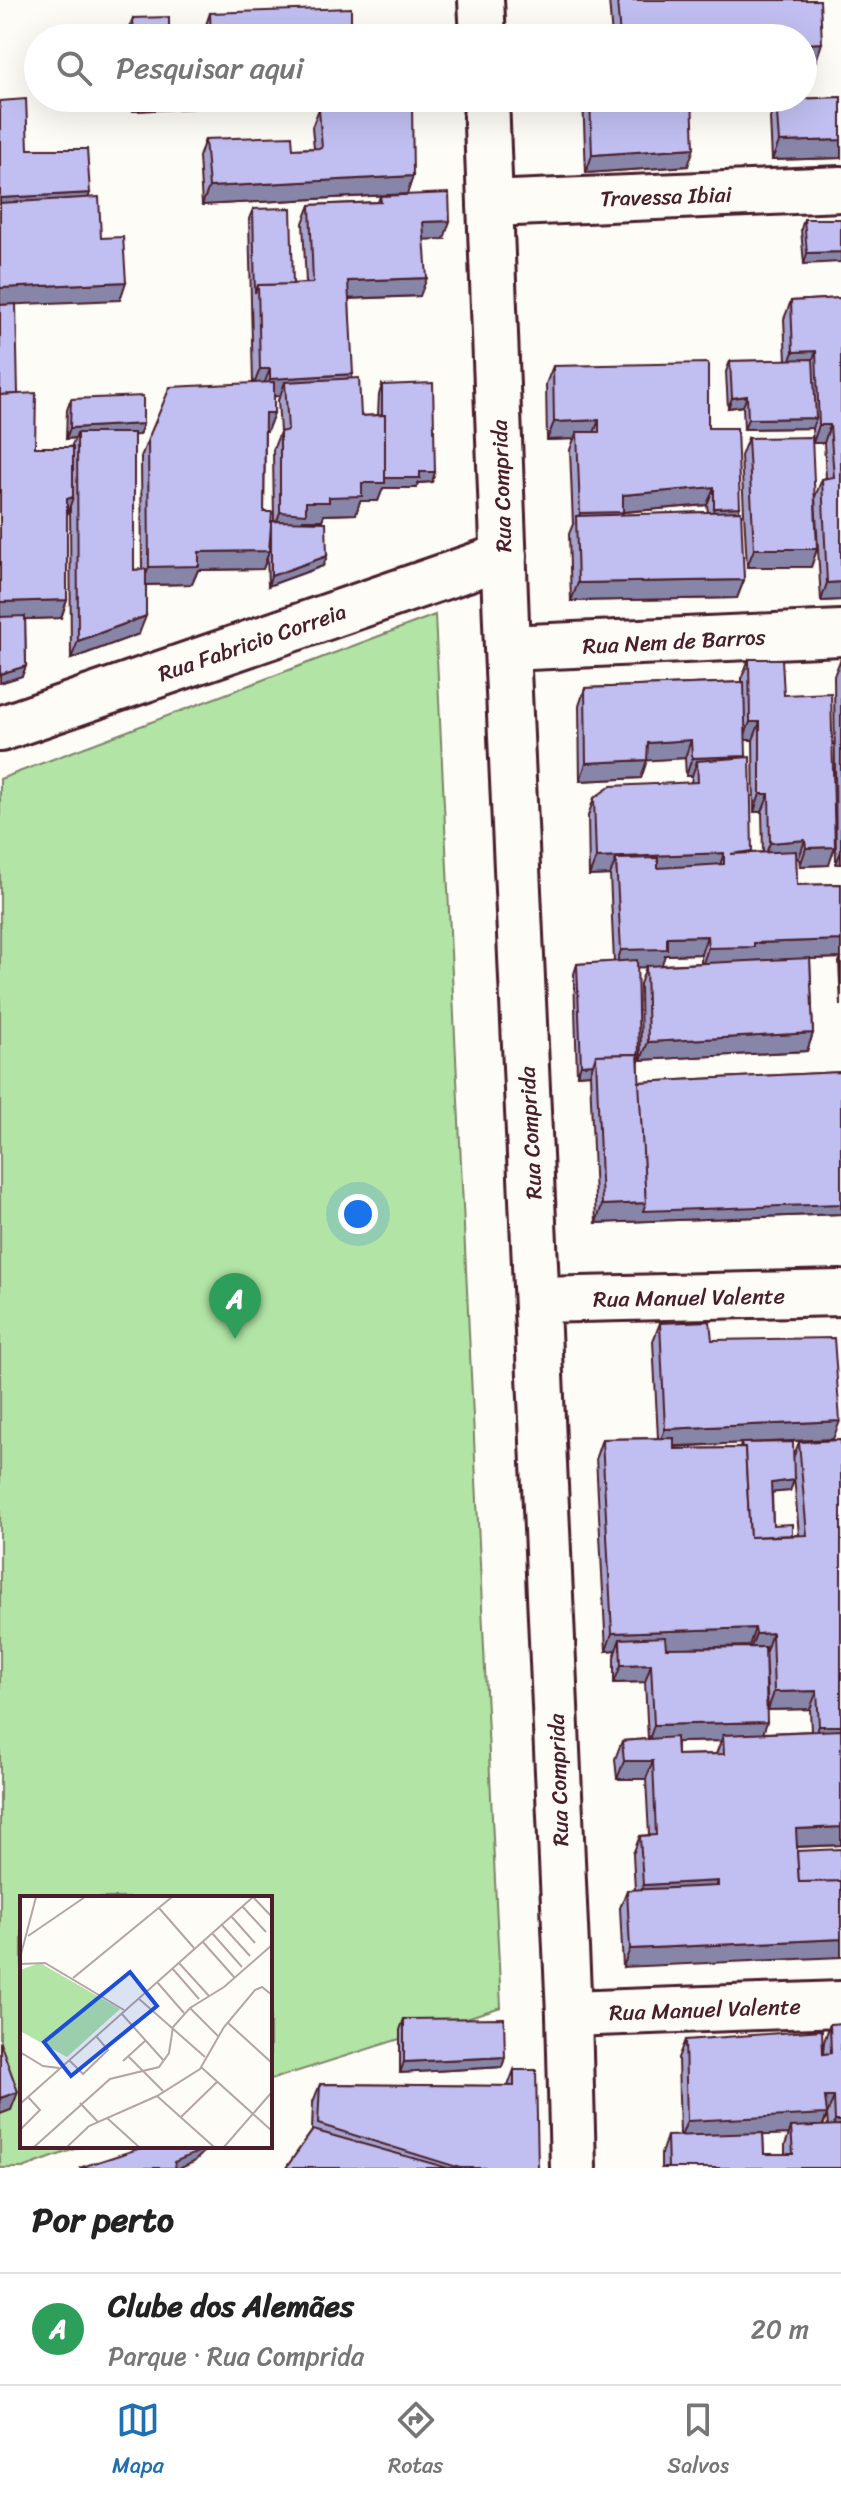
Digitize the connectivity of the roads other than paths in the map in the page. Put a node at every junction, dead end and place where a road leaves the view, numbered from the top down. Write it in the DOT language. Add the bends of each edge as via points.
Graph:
graph roads {
  1 [pos="481,0"];
  2 [pos="482,24"];
  3 [pos="487,112"];
  4 [pos="841,189"];
  5 [pos="490,204"];
  6 [pos="504,556"];
  7 [pos="841,633"];
  8 [pos="507,648"];
  9 [pos="0,729"];
  10 [pos="841,1293"];
  11 [pos="538,1300"];
  12 [pos="841,2004"];
  13 [pos="569,2014"];
  14 [pos="573,2168"];
  1 -- 2 [label="street"];
  3 -- 5 [label="street, Rua Comprida"];
  4 -- 5 [label="street, Travessa Ibiai"];
  5 -- 6 [label="street, Rua Comprida"];
  6 -- 8 [label="street, Rua Comprida"];
  6 -- 9 [label="street, Rua Fabricio Correia"];
  7 -- 8 [label="street, Rua Nem de Barros"];
  8 -- 11 [label="street, Rua Comprida"];
  10 -- 11 [label="street, Rua Manuel Valente"];
  11 -- 13 [label="street, Rua Comprida"];
  12 -- 13 [label="street, Rua Manuel Valente"];
  13 -- 14 [label="street, Rua Comprida"];
}
